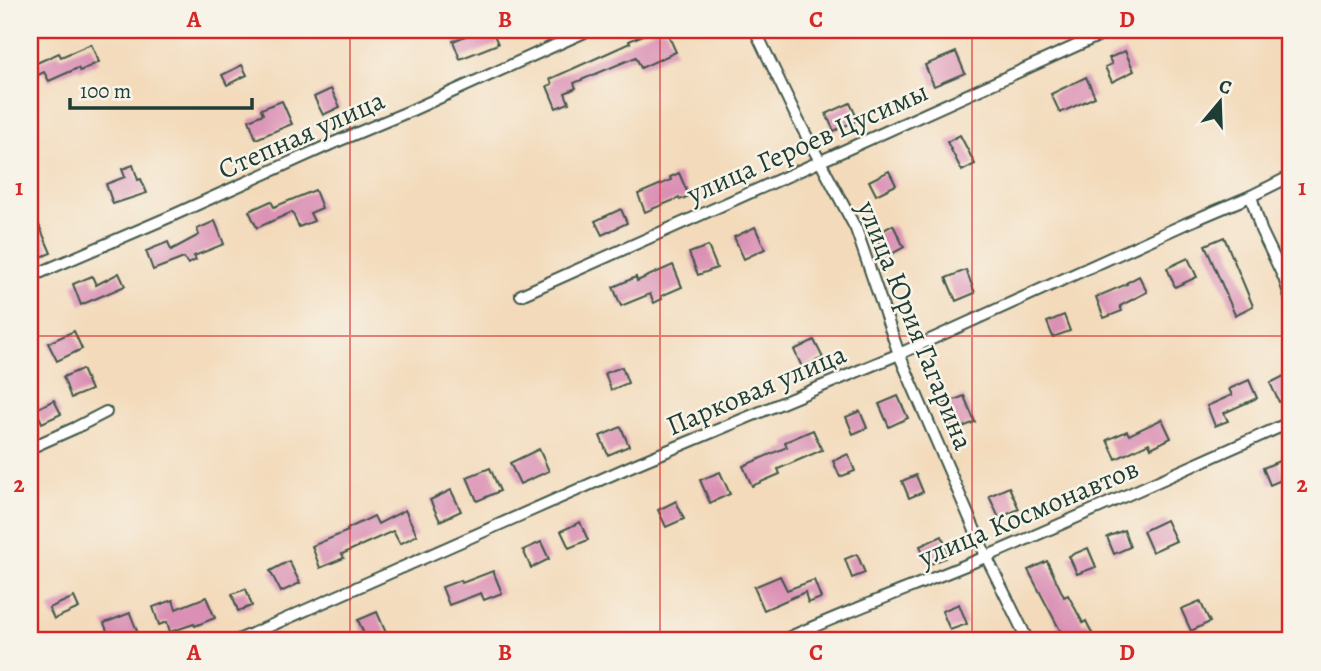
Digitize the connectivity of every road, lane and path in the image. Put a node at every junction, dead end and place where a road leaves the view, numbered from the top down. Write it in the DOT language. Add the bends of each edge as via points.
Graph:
graph roads {
  1 [pos="589,30"];
  2 [pos="755,30"];
  3 [pos="1111,30"];
  4 [pos="821,161"];
  5 [pos="1291,176"];
  6 [pos="1251,196"];
  7 [pos="30,277"];
  8 [pos="521,295"];
  9 [pos="1291,299"];
  10 [pos="899,354"];
  11 [pos="106,412"];
  12 [pos="1291,422"];
  13 [pos="30,448"];
  14 [pos="986,556"];
  15 [pos="236,641"];
  16 [pos="781,641"];
  17 [pos="1028,641"];
  1 -- 7 [label="street, Степная улица"];
  2 -- 4 [label="street, улица Юрия Гагарина"];
  3 -- 4 [label="street, улица Героев Цусимы"];
  4 -- 8 [label="street, улица Героев Цусимы"];
  4 -- 10 [label="street, улица Юрия Гагарина" via="856,229"];
  5 -- 6 [label="street, Парковая улица"];
  6 -- 9 [label="street"];
  6 -- 10 [label="street, Парковая улица"];
  10 -- 14 [label="street, улица Юрия Гагарина"];
  10 -- 15 [label="street, Парковая улица" via="636,464"];
  11 -- 13 [label="street"];
  12 -- 14 [label="street, улица Космонавтов"];
  14 -- 16 [label="street, улица Космонавтов"];
  14 -- 17 [label="street, улица Юрия Гагарина"];
}
